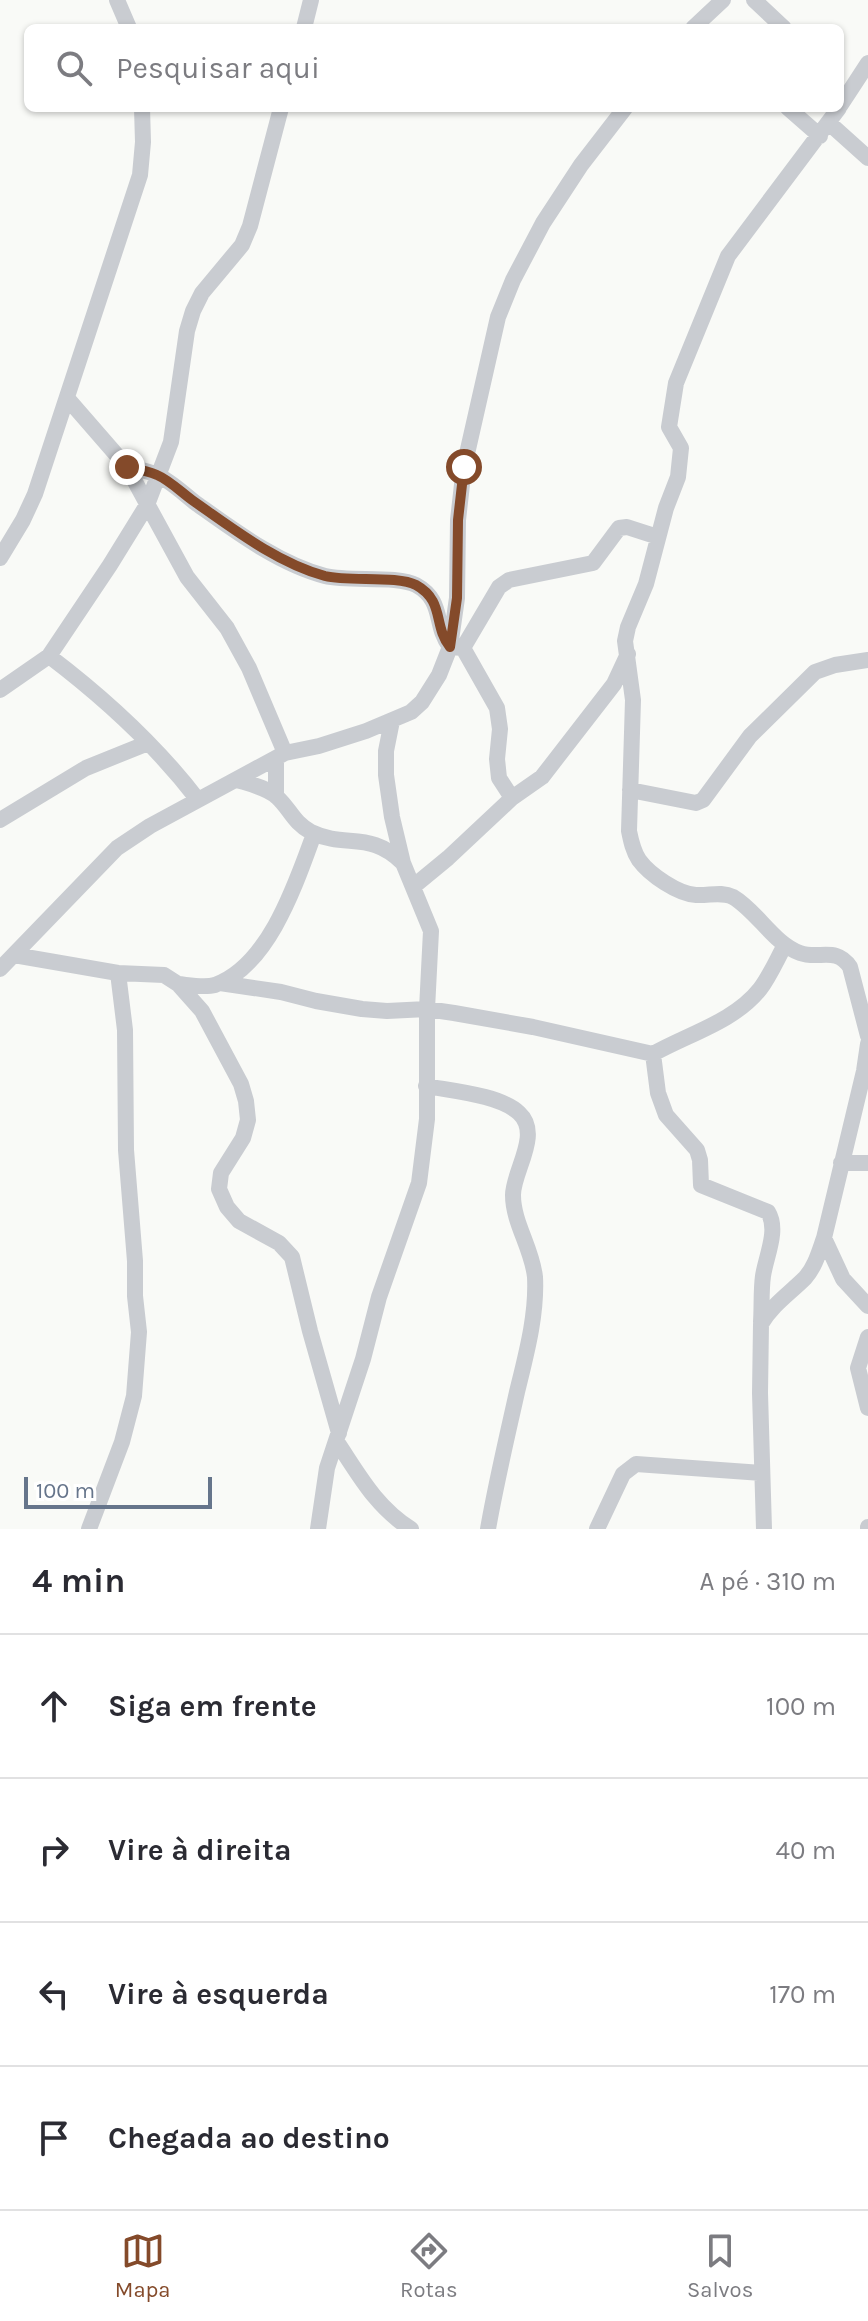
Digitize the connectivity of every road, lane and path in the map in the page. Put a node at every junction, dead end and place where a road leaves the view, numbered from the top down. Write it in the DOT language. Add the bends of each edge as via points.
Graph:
graph roads {
  1 [pos="117,0"];
  2 [pos="311,0"];
  3 [pos="723,0"];
  4 [pos="754,0"];
  5 [pos="127,24"];
  6 [pos="305,24"];
  7 [pos="698,24"];
  8 [pos="780,24"];
  9 [pos="868,63"];
  10 [pos="845,86"];
  11 [pos="142,112"];
  12 [pos="280,112"];
  13 [pos="622,112"];
  14 [pos="795,112"];
  15 [pos="836,112"];
  16 [pos="824,129"];
  17 [pos="868,158"];
  18 [pos="67,398"];
  19 [pos="127,467"];
  20 [pos="158,475"];
  21 [pos="147,505"];
  22 [pos="658,537"];
  23 [pos="0,558"];
  24 [pos="456,647"];
  25 [pos="628,654"];
  26 [pos="49,656"];
  27 [pos="868,660"];
  28 [pos="0,690"];
  29 [pos="392,721"];
  30 [pos="148,743"];
  31 [pos="280,756"];
  32 [pos="237,780"];
  33 [pos="630,790"];
  34 [pos="276,796"];
  35 [pos="512,798"];
  36 [pos="198,800"];
  37 [pos="0,820"];
  38 [pos="314,834"];
  39 [pos="403,863"];
  40 [pos="414,886"];
  41 [pos="785,945"];
  42 [pos="14,955"];
  43 [pos="0,969"];
  44 [pos="118,973"];
  45 [pos="178,984"];
  46 [pos="216,984"];
  47 [pos="427,1009"];
  48 [pos="202,1011"];
  49 [pos="868,1036"];
  50 [pos="868,1044"];
  51 [pos="653,1054"];
  52 [pos="426,1086"];
  53 [pos="841,1163"];
  54 [pos="868,1163"];
  55 [pos="824,1238"];
  56 [pos="868,1306"];
  57 [pos="761,1324"];
  58 [pos="868,1337"];
  59 [pos="868,1408"];
  60 [pos="338,1438"];
  61 [pos="762,1473"];
  62 [pos="94,1525"];
  63 [pos="318,1529"];
  64 [pos="411,1529"];
  65 [pos="488,1529"];
  66 [pos="597,1529"];
  67 [pos="764,1529"];
  1 -- 5 [label="street"];
  2 -- 6 [label="street"];
  3 -- 7 [label="street"];
  4 -- 8 [label="street"];
  9 -- 10 [label="street"];
  11 -- 18 [label="street" via="140,175"];
  12 -- 20 [label="street" via="242,245 193,311 171,442"];
  13 -- 24 [label="street" via="543,223 498,317 464,467 457,533"];
  14 -- 16 [label="street"];
  15 -- 16 [label="street"];
  16 -- 17 [label="street" via="853,142"];
  16 -- 22 [label="street" via="728,256 686,357 669,427 681,448 681,460"];
  18 -- 19 [label="street"];
  18 -- 23 [label="street" via="35,494"];
  19 -- 20 [label="street"];
  19 -- 21 [label="street"];
  20 -- 21 [label="street"];
  20 -- 24 [label="street" via="225,524 323,576 415,584 430,595 443,638"];
  21 -- 26 [label="street"];
  21 -- 31 [label="street" via="187,577 227,628 249,668"];
  22 -- 24 [label="street" via="619,528 593,563 509,580"];
  22 -- 25 [label="street" via="628,627"];
  24 -- 29 [label="street" via="422,702"];
  24 -- 35 [label="street" via="497,708 499,778"];
  25 -- 33 [label="street" via="633,700"];
  25 -- 35 [label="street" via="583,727 542,777"];
  26 -- 28 [label="street"];
  26 -- 30 [label="street"];
  27 -- 33 [label="street" via="815,672 750,736 703,800"];
  29 -- 31 [label="street"];
  29 -- 39 [label="street" via="386,775"];
  30 -- 36 [label="street"];
  30 -- 37 [label="street" via="86,768"];
  31 -- 32 [label="street"];
  31 -- 34 [label="street"];
  32 -- 34 [label="street"];
  32 -- 36 [label="street"];
  33 -- 41 [label="street" via="629,831 640,862 688,894 730,896"];
  34 -- 38 [label="street" via="296,823"];
  35 -- 40 [label="street"];
  36 -- 42 [label="street" via="117,848"];
  38 -- 39 [label="street" via="376,844"];
  38 -- 46 [label="street" via="298,879 261,949 242,969"];
  39 -- 40 [label="street"];
  40 -- 47 [label="street" via="431,931"];
  41 -- 49 [label="street" via="801,954 844,958"];
  41 -- 51 [label="street" via="761,988 748,1000 721,1020"];
  42 -- 43 [label="street"];
  42 -- 44 [label="street"];
  44 -- 45 [label="street" via="164,975"];
  44 -- 62 [label="street" via="139,1332 134,1396"];
  45 -- 46 [label="street"];
  45 -- 48 [label="street"];
  46 -- 47 [label="street" via="362,1009"];
  46 -- 48 [label="street"];
  47 -- 51 [label="street"];
  47 -- 52 [label="street"];
  48 -- 60 [label="street" via="241,1084 248,1120 221,1173 219,1189 239,1221 279,1243 292,1257"];
  50 -- 53 [label="street"];
  51 -- 57 [label="street" via="666,1115 697,1150 701,1185 772,1218"];
  52 -- 60 [label="street" via="419,1183"];
  52 -- 65 [label="street" via="494,1100 521,1114 528,1137 513,1192 535,1278 532,1323"];
  53 -- 54 [label="street"];
  53 -- 55 [label="street"];
  55 -- 56 [label="street" via="843,1279"];
  55 -- 57 [label="street" via="807,1276"];
  57 -- 61 [label="street"];
  58 -- 59 [label="street" via="858,1368"];
  60 -- 63 [label="street" via="322,1489"];
  60 -- 64 [label="street" via="366,1490"];
  61 -- 66 [label="street" via="636,1464 623,1474"];
  61 -- 67 [label="street"];
}
